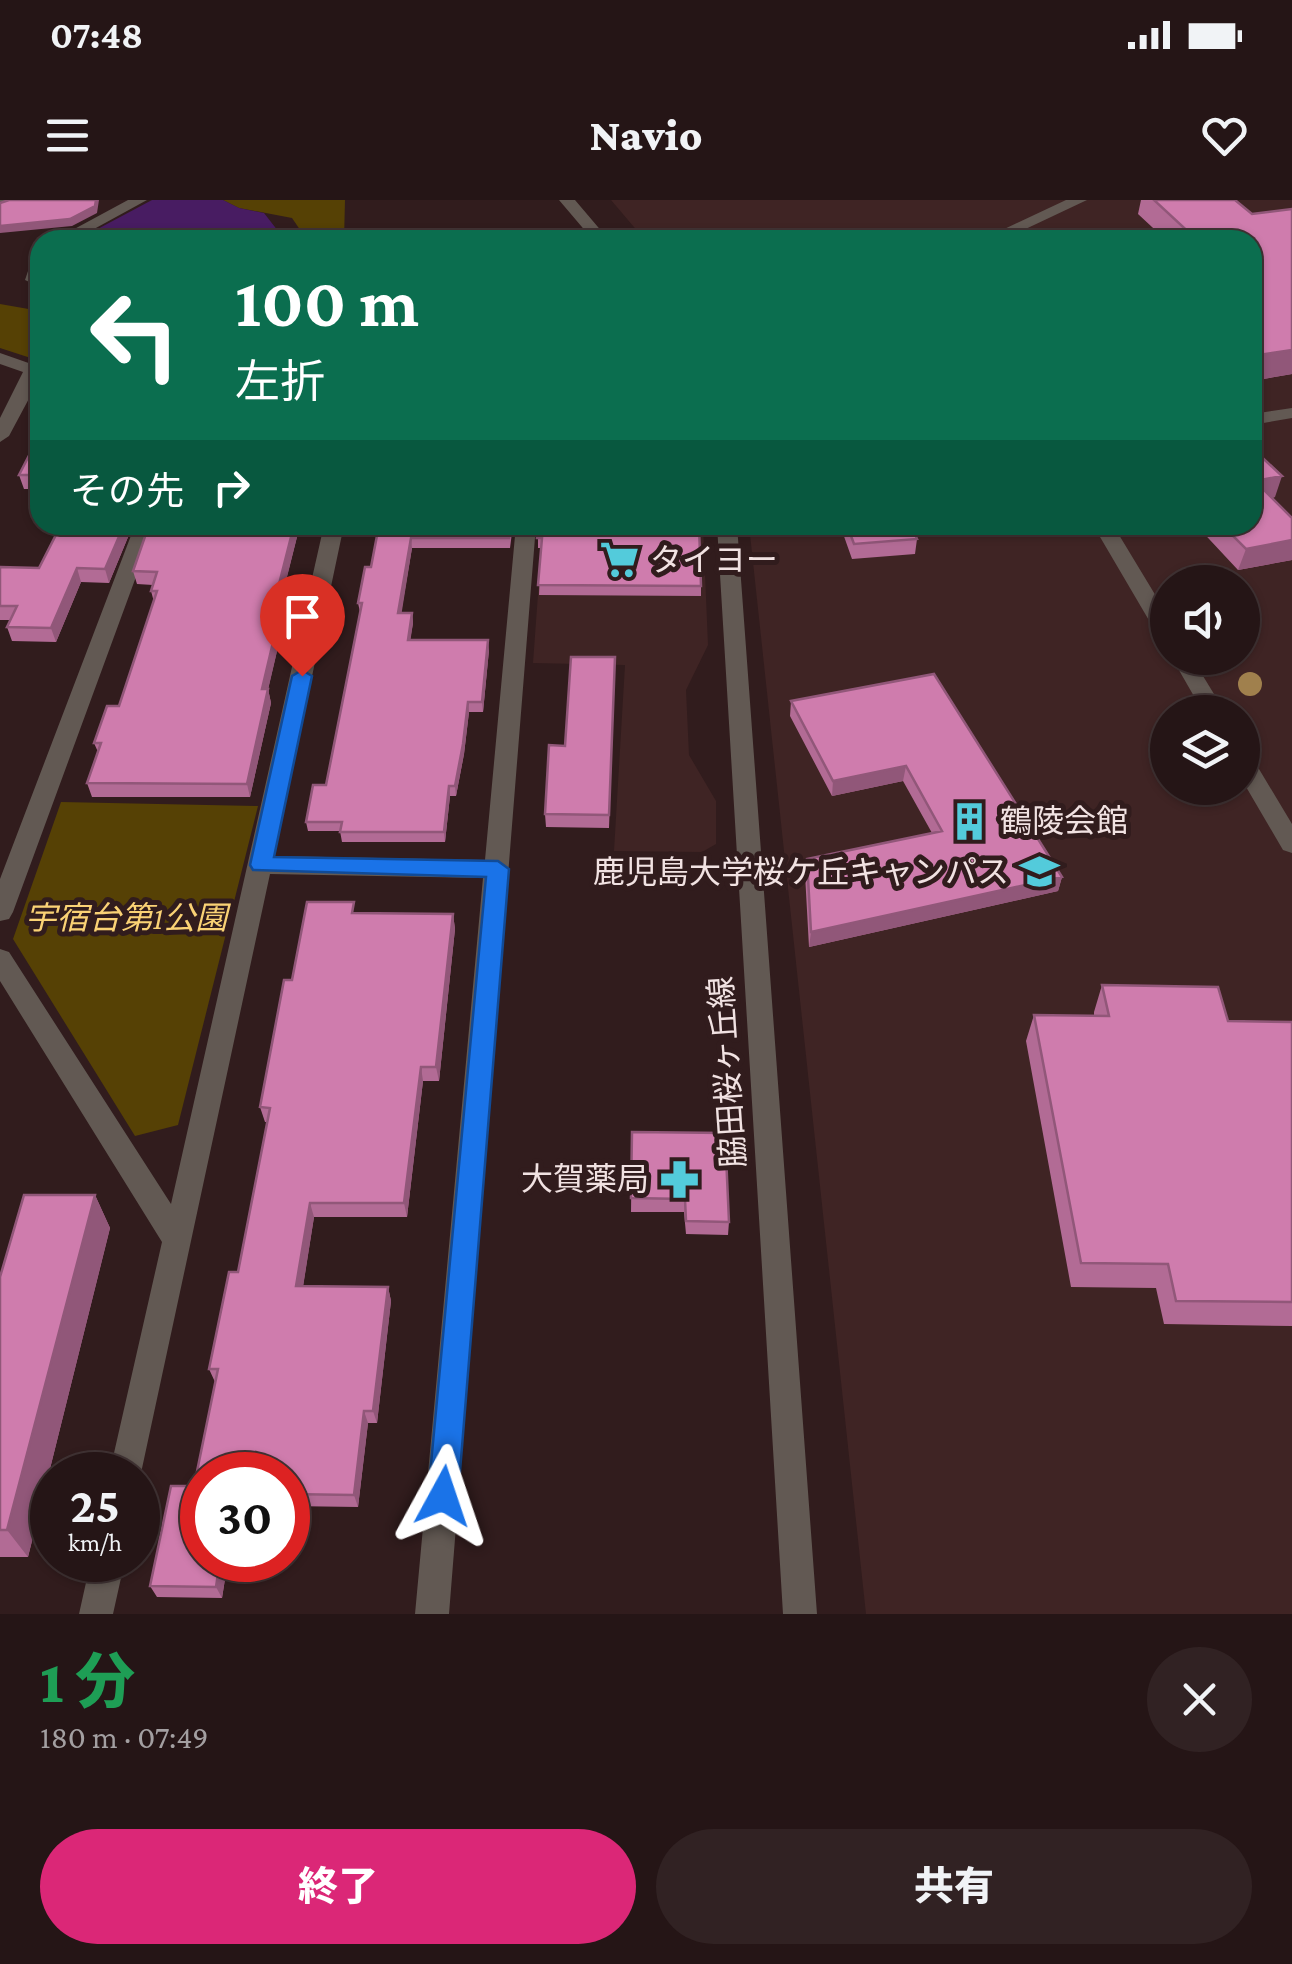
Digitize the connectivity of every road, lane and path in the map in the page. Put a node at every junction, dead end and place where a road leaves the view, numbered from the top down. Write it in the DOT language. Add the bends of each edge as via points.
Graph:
graph roads {
  1 [pos="14,200"];
  2 [pos="138,200"];
  3 [pos="567,200"];
  4 [pos="1079,200"];
  5 [pos="0,201"];
  6 [pos="81,230"];
  7 [pos="592,230"];
  8 [pos="1012,230"];
  9 [pos="0,358"];
  10 [pos="30,369"];
  11 [pos="30,383"];
  12 [pos="1292,413"];
  13 [pos="1262,418"];
  14 [pos="0,436"];
  15 [pos="141,535"];
  16 [pos="332,535"];
  17 [pos="525,535"];
  18 [pos="729,535"];
  19 [pos="1109,535"];
  20 [pos="1150,604"];
  21 [pos="1260,790"];
  22 [pos="1292,844"];
  23 [pos="261,865"];
  24 [pos="498,869"];
  25 [pos="0,912"];
  26 [pos="0,959"];
  27 [pos="176,1240"];
  28 [pos="131,1452"];
  29 [pos="103,1582"];
  30 [pos="96,1614"];
  31 [pos="432,1614"];
  32 [pos="800,1614"];
  1 -- 5 [label="street"];
  2 -- 6 [label="street"];
  3 -- 7 [label="street"];
  4 -- 8 [label="street"];
  9 -- 10 [label="street"];
  11 -- 14 [label="street"];
  12 -- 13 [label="street"];
  15 -- 25 [label="street"];
  16 -- 23 [label="street"];
  17 -- 24 [label="street"];
  18 -- 32 [label="street, 脇田桜ヶ丘線"];
  19 -- 20 [label="street"];
  21 -- 22 [label="street"];
  23 -- 24 [label="street"];
  23 -- 27 [label="street"];
  24 -- 31 [label="street"];
  26 -- 27 [label="street"];
  27 -- 28 [label="street"];
  29 -- 30 [label="street"];
}
